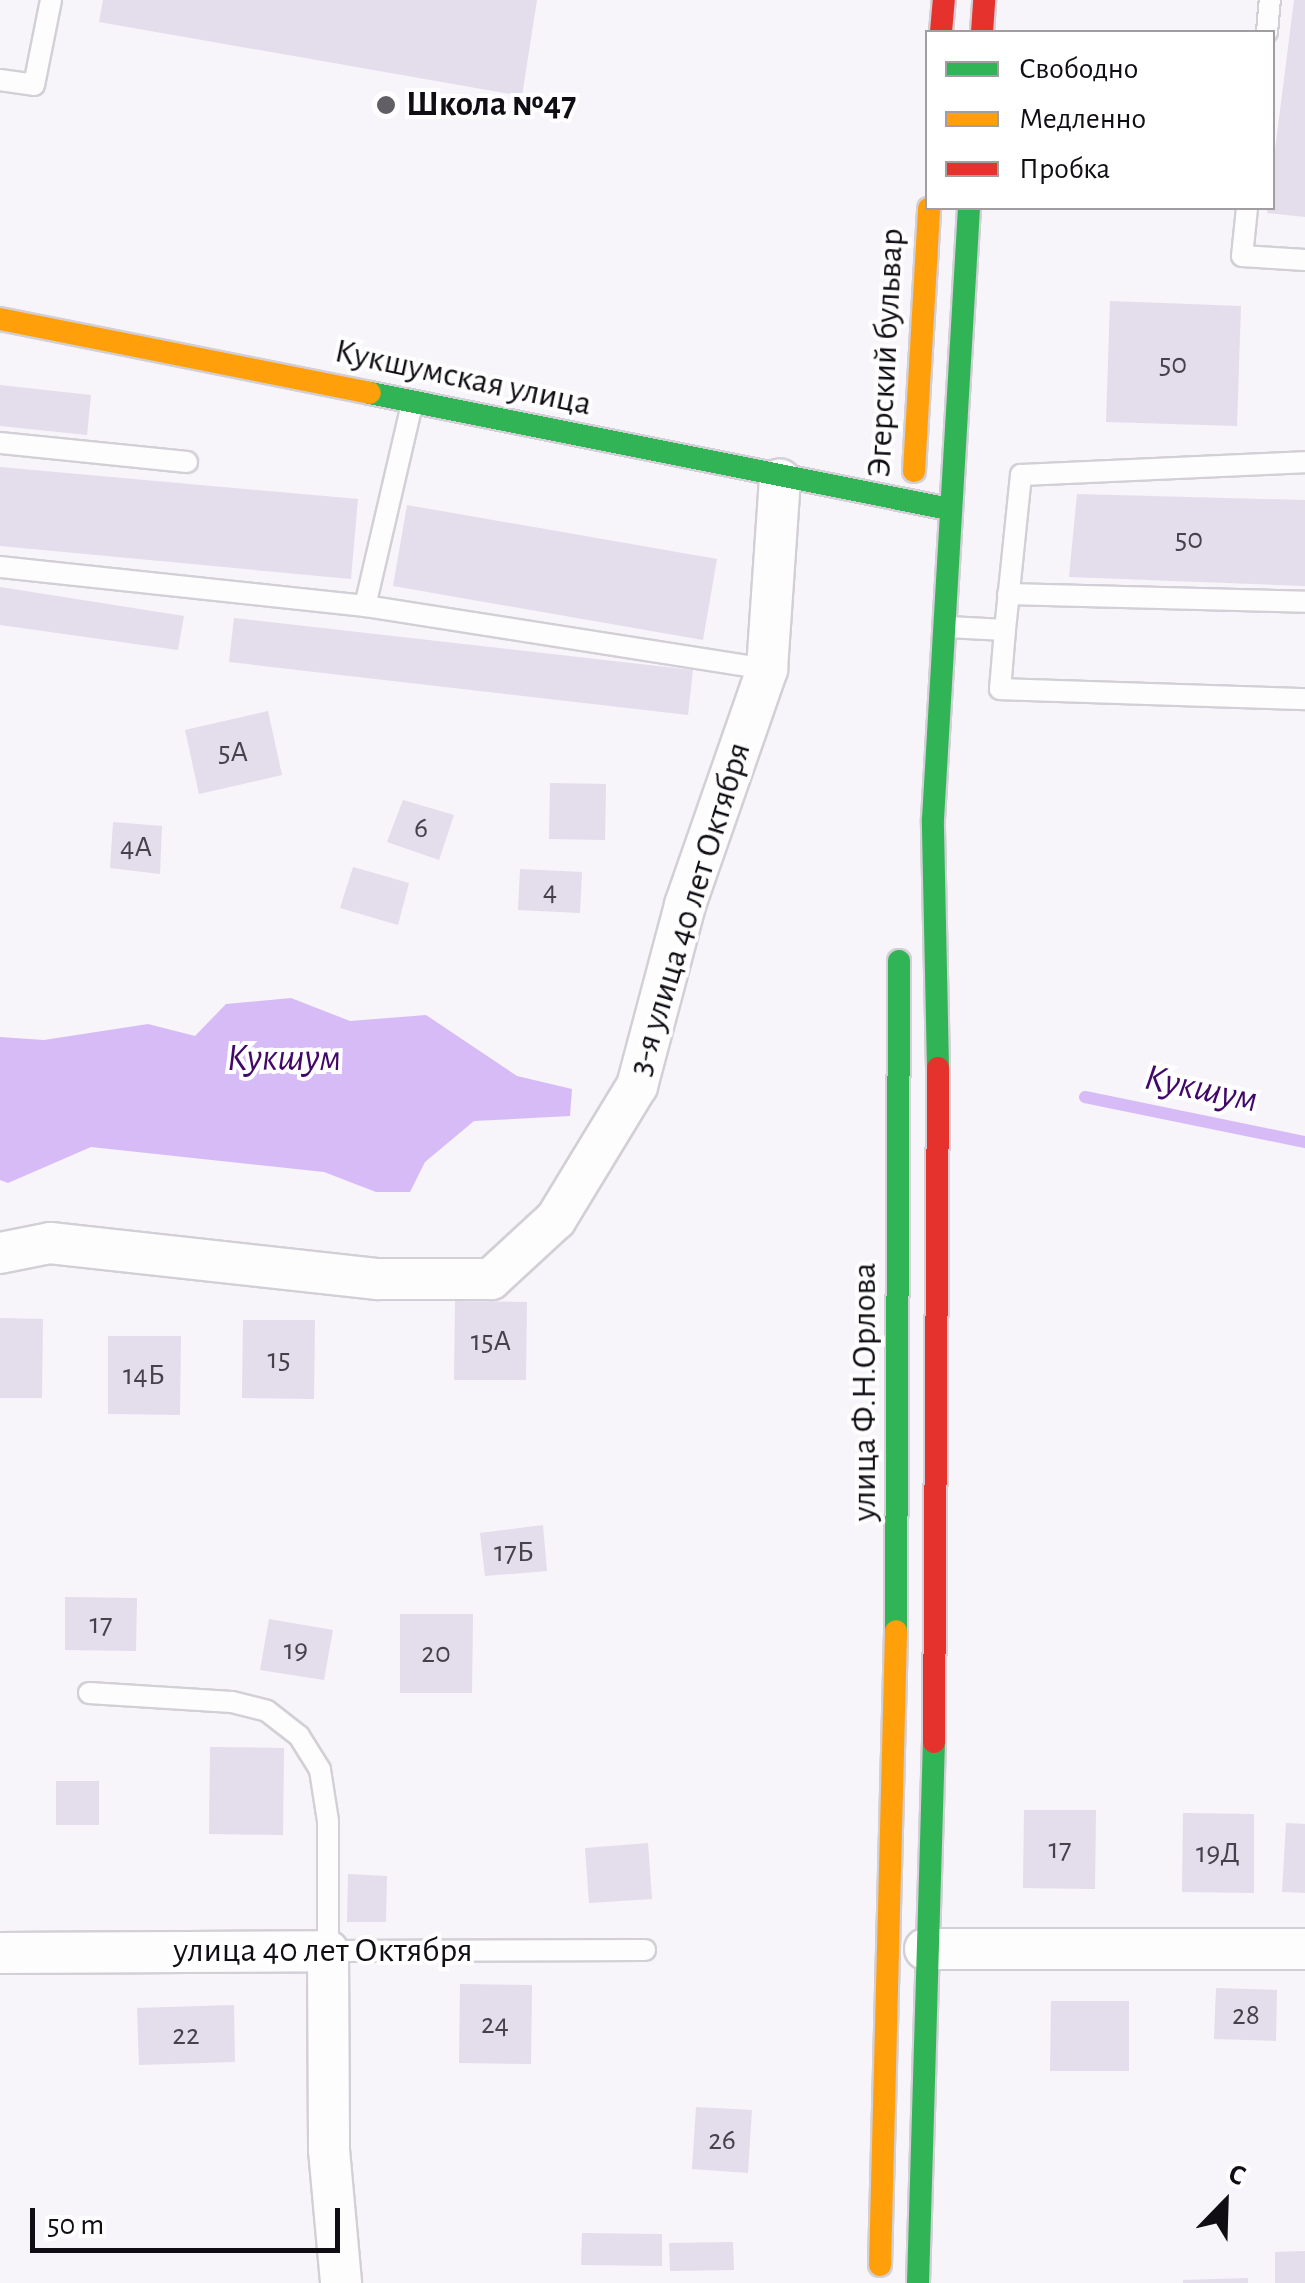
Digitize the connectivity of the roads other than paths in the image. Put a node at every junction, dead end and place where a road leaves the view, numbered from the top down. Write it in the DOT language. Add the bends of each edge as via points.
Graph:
graph roads {
  1 [pos="52,0"];
  2 [pos="944,0"];
  3 [pos="984,0"];
  4 [pos="1270,0"];
  5 [pos="941,30"];
  6 [pos="982,30"];
  7 [pos="1267,30"];
  8 [pos="0,80"];
  9 [pos="929,210"];
  10 [pos="970,210"];
  11 [pos="1248,210"];
  12 [pos="1305,260"];
  13 [pos="0,319"];
  14 [pos="412,404"];
  15 [pos="0,444"];
  16 [pos="187,462"];
  17 [pos="1305,462"];
  18 [pos="780,479"];
  19 [pos="912,502"];
  20 [pos="949,508"];
  21 [pos="911,532"];
  22 [pos="0,568"];
  23 [pos="1008,594"];
  24 [pos="1305,602"];
  25 [pos="365,606"];
  26 [pos="942,626"];
  27 [pos="1005,630"];
  28 [pos="767,669"];
  29 [pos="1305,699"];
  30 [pos="899,938"];
  31 [pos="0,1253"];
  32 [pos="88,1693"];
  33 [pos="925,1949"];
  34 [pos="1305,1949"];
  35 [pos="645,1950"];
  36 [pos="328,1952"];
  37 [pos="0,1953"];
  38 [pos="342,2283"];
  39 [pos="880,2283"];
  40 [pos="918,2283"];
  1 -- 8 [label="lane" via="34,85"];
  2 -- 5 [label="main road"];
  3 -- 6 [label="main road"];
  4 -- 7 [label="lane"];
  9 -- 19 [label="main road, Эгерский бульвар"];
  10 -- 20 [label="main road, Эгерский бульвар"];
  11 -- 12 [label="lane" via="1242,256"];
  13 -- 14 [label="main road, Кукшумская улица"];
  14 -- 18 [label="main road, Кукшумская улица"];
  14 -- 25 [label="lane"];
  15 -- 16 [label="lane"];
  17 -- 23 [label="lane" via="1021,475"];
  18 -- 19 [label="main road, Кукшумская улица"];
  18 -- 28 [label="street, 3-я улица 40 лет Октября"];
  19 -- 20 [label="main road, Кукшумская улица"];
  19 -- 21 [label="main road"];
  20 -- 26 [label="main road, улица Ф.Н.Орлова"];
  22 -- 25 [label="lane"];
  23 -- 24 [label="lane"];
  23 -- 27 [label="lane"];
  25 -- 28 [label="lane"];
  26 -- 27 [label="lane"];
  26 -- 33 [label="main road, улица Ф.Н.Орлова" via="933,818 941,1249 937,1638"];
  27 -- 29 [label="lane" via="1000,689"];
  28 -- 31 [label="street, 3-я улица 40 лет Октября" via="685,904 637,1086 556,1218 491,1278 378,1280 50,1243"];
  30 -- 39 [label="main road, улица Ф.Н.Орлова" via="900,1468"];
  32 -- 36 [label="lane" via="232,1702 267,1712 299,1736 320,1770 328,1821"];
  33 -- 34 [label="street"];
  33 -- 40 [label="main road, улица Ф.Н.Орлова"];
  35 -- 36 [label="lane, улица 40 лет Октября"];
  36 -- 37 [label="street, улица 40 лет Октября"];
  36 -- 38 [label="street" via="329,2150"];
}
